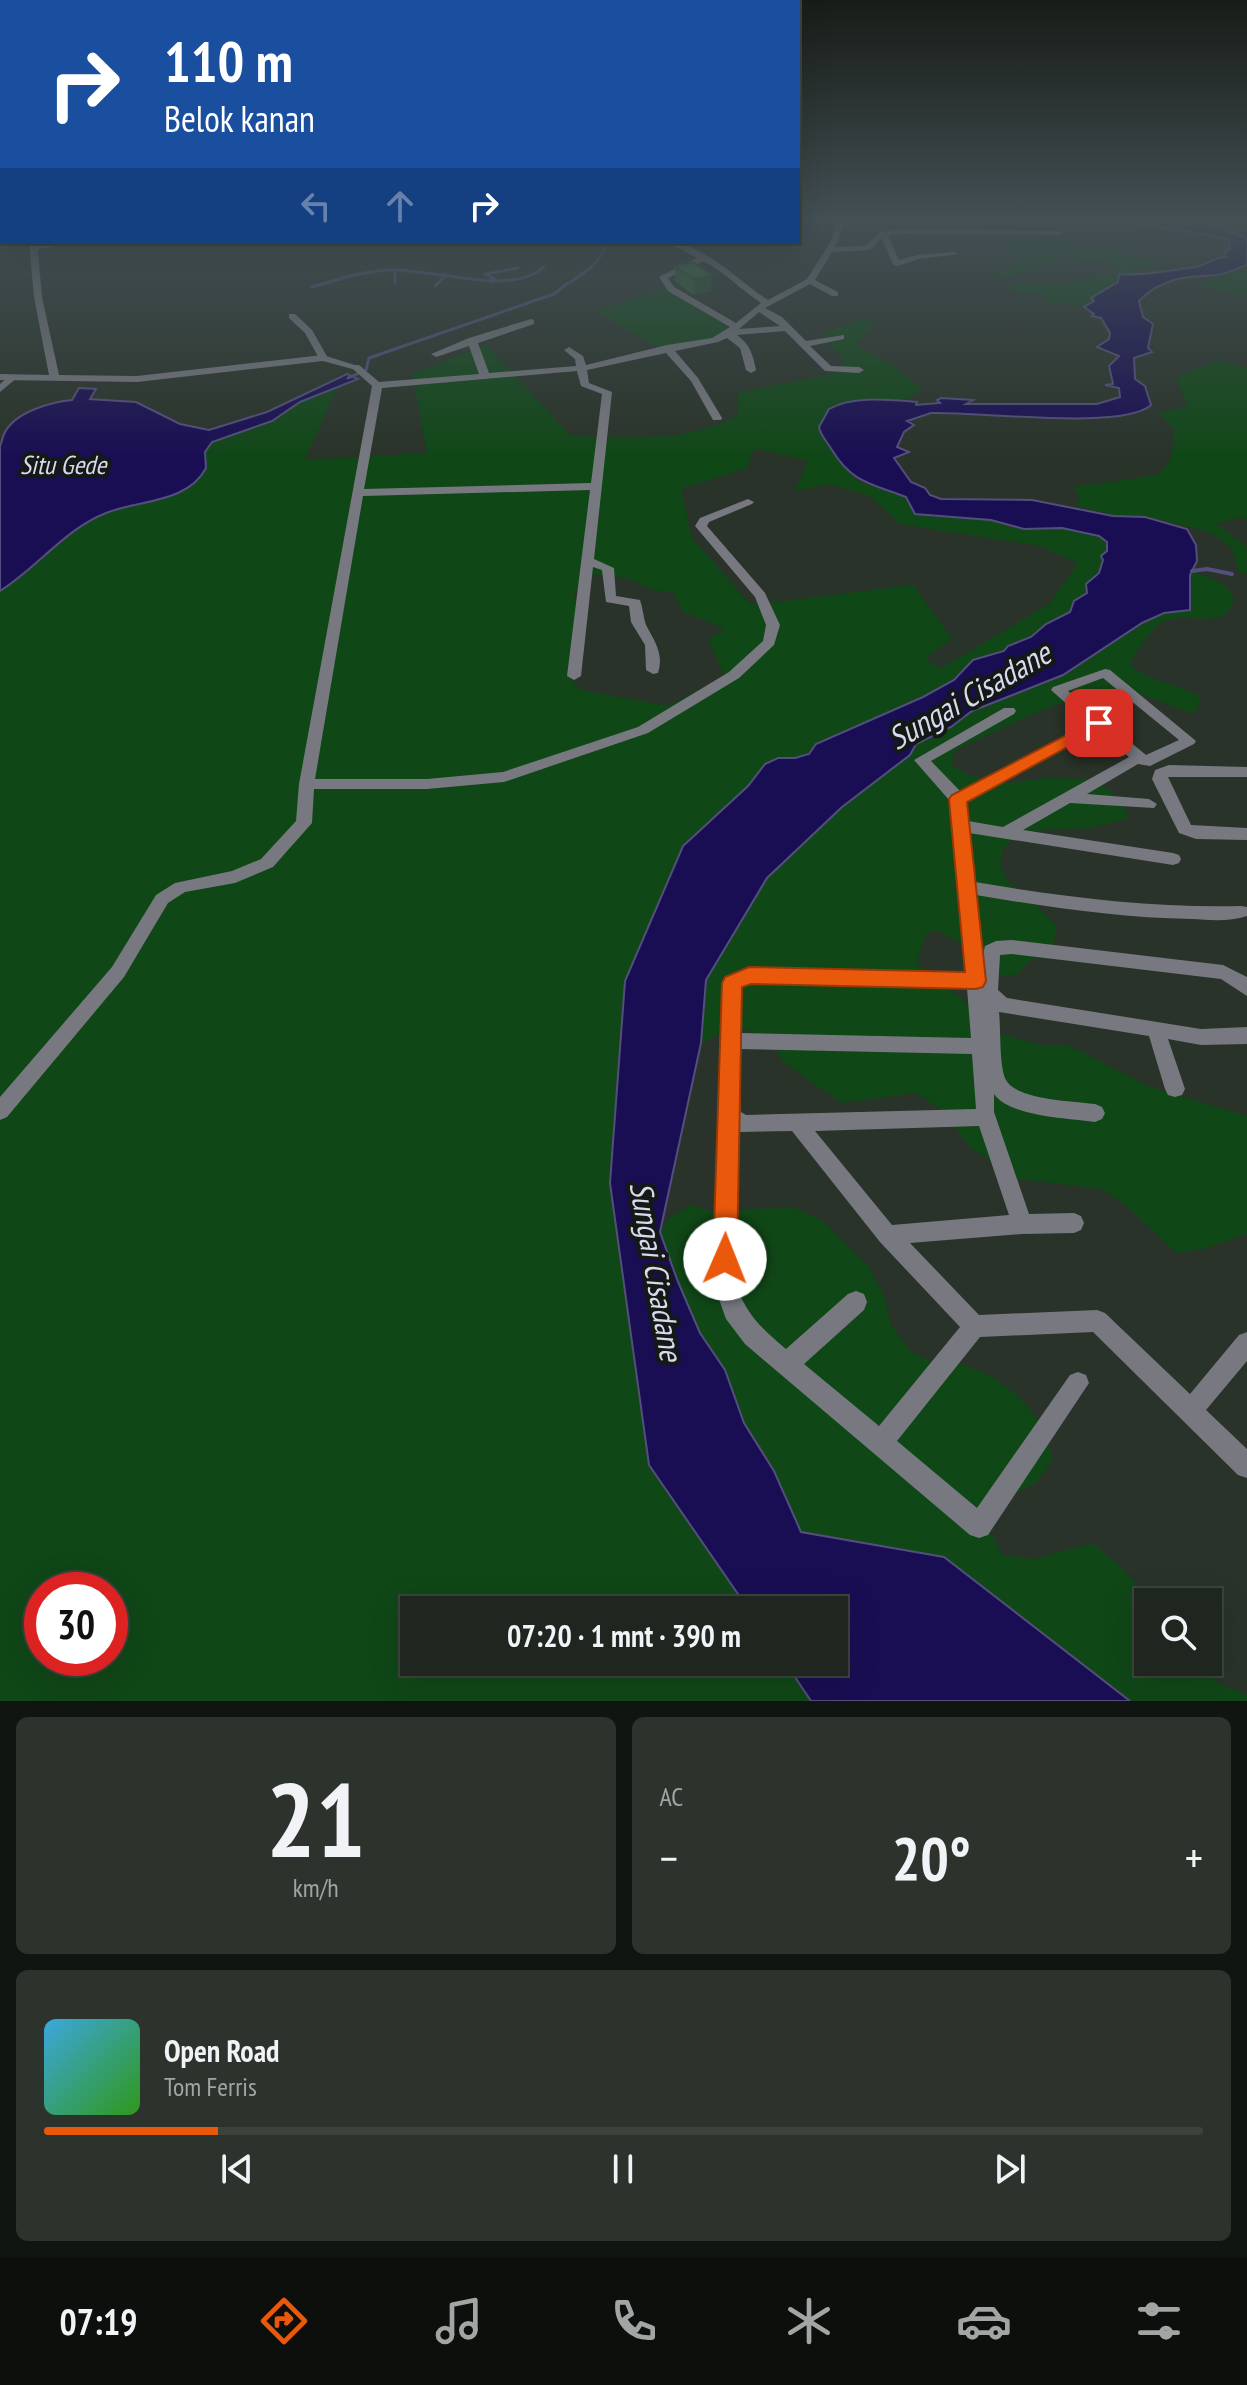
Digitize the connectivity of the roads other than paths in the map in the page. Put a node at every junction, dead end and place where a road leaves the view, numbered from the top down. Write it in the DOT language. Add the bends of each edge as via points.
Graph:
graph roads {
  1 [pos="38,298"];
  2 [pos="684,298"];
  3 [pos="754,298"];
  4 [pos="777,298"];
  5 [pos="763,306"];
  6 [pos="292,316"];
  7 [pos="531,322"];
  8 [pos="786,328"];
  9 [pos="730,331"];
  10 [pos="841,337"];
  11 [pos="472,340"];
  12 [pos="805,344"];
  13 [pos="667,348"];
  14 [pos="569,350"];
  15 [pos="436,354"];
  16 [pos="323,358"];
  17 [pos="583,368"];
  18 [pos="751,370"];
  19 [pos="859,370"];
  20 [pos="485,376"];
  21 [pos="0,377"];
  22 [pos="13,377"];
  23 [pos="55,378"];
  24 [pos="373,380"];
  25 [pos="0,389"];
  26 [pos="717,418"];
  27 [pos="596,486"];
  28 [pos="358,493"];
  29 [pos="748,502"];
  30 [pos="588,561"];
  31 [pos="653,670"];
  32 [pos="574,676"];
  33 [pos="1009,711"];
  34 [pos="1099,723"];
  35 [pos="1140,757"];
  36 [pos="1247,772"];
  37 [pos="307,784"];
  38 [pos="1070,798"];
  39 [pos="958,799"];
  40 [pos="1149,804"];
  41 [pos="963,826"];
  42 [pos="1005,833"];
  43 [pos="1247,834"];
  44 [pos="1173,859"];
  45 [pos="967,887"];
  46 [pos="1245,917"];
  47 [pos="983,986"];
  48 [pos="1247,989"];
  49 [pos="1156,1030"];
  50 [pos="1246,1039"];
  51 [pos="729,1041"];
  52 [pos="981,1046"];
  53 [pos="1175,1089"];
  54 [pos="0,1111"];
  55 [pos="985,1113"];
  56 [pos="1095,1113"];
  57 [pos="731,1116"];
  58 [pos="797,1123"];
  59 [pos="1074,1223"];
  60 [pos="1022,1224"];
  61 [pos="887,1235"];
  62 [pos="856,1302"];
  63 [pos="975,1326"];
  64 [pos="1247,1343"];
  65 [pos="787,1364"];
  66 [pos="1078,1383"];
  67 [pos="1191,1411"];
  68 [pos="880,1443"];
  69 [pos="1247,1466"];
  1 -- 23 [label="street"];
  2 -- 9 [label="street"];
  3 -- 5 [label="street"];
  4 -- 5 [label="street"];
  5 -- 8 [label="street"];
  5 -- 9 [label="street"];
  6 -- 16 [label="street" via="309,332"];
  7 -- 11 [label="street"];
  8 -- 9 [label="street"];
  8 -- 12 [label="street"];
  9 -- 13 [label="street" via="715,340"];
  9 -- 18 [label="street" via="749,351"];
  10 -- 12 [label="street"];
  11 -- 15 [label="street"];
  11 -- 20 [label="street"];
  12 -- 19 [label="street" via="828,369"];
  13 -- 17 [label="street"];
  13 -- 26 [label="street" via="695,380"];
  14 -- 17 [label="street"];
  16 -- 23 [label="street" via="149,378"];
  16 -- 24 [label="street" via="356,367"];
  17 -- 20 [label="street"];
  17 -- 27 [label="street" via="584,384 607,392"];
  20 -- 24 [label="street"];
  21 -- 22 [label="street"];
  22 -- 23 [label="street"];
  22 -- 25 [label="street"];
  24 -- 28 [label="street"];
  27 -- 28 [label="street"];
  27 -- 30 [label="street"];
  28 -- 37 [label="street"];
  29 -- 37 [label="street" via="701,526 761,596 773,625 769,642 734,675 643,730 504,777 427,784"];
  30 -- 31 [label="street" via="608,568 611,600 635,603 638,622 652,645"];
  30 -- 32 [label="street"];
  33 -- 39 [label="street" via="921,760"];
  34 -- 35 [label="street"];
  34 -- 35 [label="street" via="1058,690 1105,673 1189,741 1145,762"];
  34 -- 39 [label="street"];
  35 -- 38 [label="street"];
  36 -- 43 [label="street" via="1178,769 1163,772 1160,779 1185,829"];
  37 -- 54 [label="street" via="304,823 267,863 235,877 181,887 162,899 118,972"];
  38 -- 40 [label="street"];
  38 -- 42 [label="street"];
  39 -- 41 [label="street"];
  41 -- 42 [label="street"];
  41 -- 45 [label="street"];
  42 -- 44 [label="street"];
  45 -- 46 [label="street" via="1052,902"];
  45 -- 47 [label="street"];
  47 -- 48 [label="street" via="991,951 1012,947 1223,972"];
  47 -- 49 [label="street" via="1002,1005"];
  47 -- 51 [label="street" via="749,975 732,983"];
  47 -- 52 [label="street"];
  47 -- 56 [label="street" via="995,1080 1005,1094 1020,1102"];
  49 -- 50 [label="street"];
  49 -- 53 [label="street"];
  51 -- 52 [label="street"];
  51 -- 57 [label="street"];
  52 -- 55 [label="street"];
  55 -- 58 [label="street" via="972,1120"];
  55 -- 60 [label="street"];
  57 -- 58 [label="street" via="743,1124"];
  57 -- 65 [label="street" via="725,1285 747,1330"];
  58 -- 61 [label="street"];
  59 -- 60 [label="street"];
  60 -- 61 [label="street"];
  61 -- 63 [label="street"];
  62 -- 65 [label="street"];
  63 -- 67 [label="street" via="1097,1321"];
  63 -- 68 [label="street"];
  64 -- 67 [label="street"];
  65 -- 68 [label="street"];
  66 -- 68 [label="street" via="979,1526"];
  67 -- 69 [label="street"];
}
